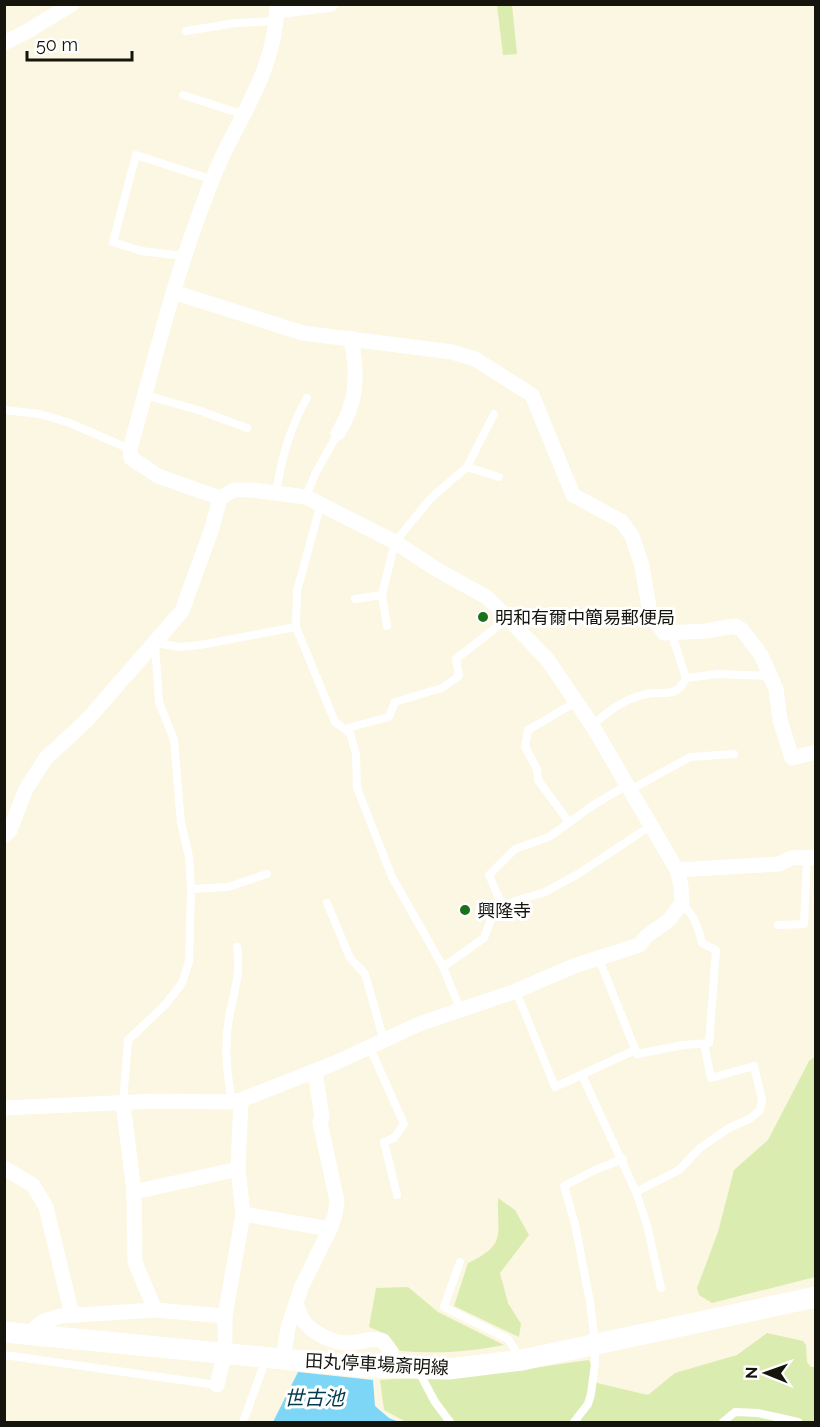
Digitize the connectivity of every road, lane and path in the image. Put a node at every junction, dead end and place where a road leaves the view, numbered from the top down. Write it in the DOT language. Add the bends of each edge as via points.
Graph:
graph roads {
  1 [pos="72,4"];
  2 [pos="331,4"];
  3 [pos="277,12"];
  4 [pos="186,31"];
  5 [pos="4,43"];
  6 [pos="183,95"];
  7 [pos="245,115"];
  8 [pos="213,180"];
  9 [pos="185,256"];
  10 [pos="173,292"];
  11 [pos="351,338"];
  12 [pos="145,394"];
  13 [pos="307,398"];
  14 [pos="4,410"];
  15 [pos="494,414"];
  16 [pos="248,428"];
  17 [pos="338,433"];
  18 [pos="130,449"];
  19 [pos="467,467"];
  20 [pos="499,477"];
  21 [pos="276,493"];
  22 [pos="306,497"];
  23 [pos="220,498"];
  24 [pos="321,503"];
  25 [pos="395,542"];
  26 [pos="382,595"];
  27 [pos="355,599"];
  28 [pos="507,620"];
  29 [pos="387,626"];
  30 [pos="296,627"];
  31 [pos="671,632"];
  32 [pos="154,643"];
  33 [pos="770,676"];
  34 [pos="686,678"];
  35 [pos="576,702"];
  36 [pos="592,725"];
  37 [pos="344,729"];
  38 [pos="816,752"];
  39 [pos="734,754"];
  40 [pos="629,788"];
  41 [pos="568,822"];
  42 [pos="651,825"];
  43 [pos="4,836"];
  44 [pos="811,857"];
  45 [pos="677,870"];
  46 [pos="267,874"];
  47 [pos="191,889"];
  48 [pos="327,903"];
  49 [pos="682,903"];
  50 [pos="502,905"];
  51 [pos="777,925"];
  52 [pos="237,947"];
  53 [pos="599,959"];
  54 [pos="443,966"];
  55 [pos="516,991"];
  56 [pos="459,1009"];
  57 [pos="384,1041"];
  58 [pos="704,1044"];
  59 [pos="370,1048"];
  60 [pos="635,1050"];
  61 [pos="315,1072"];
  62 [pos="582,1075"];
  63 [pos="237,1101"];
  64 [pos="123,1103"];
  65 [pos="4,1108"];
  66 [pos="623,1159"];
  67 [pos="4,1168"];
  68 [pos="238,1169"];
  69 [pos="134,1192"];
  70 [pos="636,1192"];
  71 [pos="397,1195"];
  72 [pos="243,1214"];
  73 [pos="330,1229"];
  74 [pos="460,1262"];
  75 [pos="661,1287"];
  76 [pos="816,1297"];
  77 [pos="296,1304"];
  78 [pos="155,1310"];
  79 [pos="72,1315"];
  80 [pos="225,1316"];
  81 [pos="4,1332"];
  82 [pos="31,1335"];
  83 [pos="225,1339"];
  84 [pos="595,1344"];
  85 [pos="4,1355"];
  86 [pos="275,1358"];
  87 [pos="522,1360"];
  88 [pos="222,1364"];
  89 [pos="390,1369"];
  90 [pos="418,1370"];
  91 [pos="217,1385"];
  92 [pos="758,1413"];
  93 [pos="243,1422"];
  94 [pos="450,1422"];
  95 [pos="574,1422"];
  96 [pos="723,1422"];
  97 [pos="762,1422"];
  98 [pos="798,1422"];
  1 -- 5 [label="street"];
  2 -- 3 [label="street"];
  3 -- 4 [label="lane"];
  3 -- 7 [label="street" via="267,64"];
  6 -- 7 [label="lane"];
  7 -- 8 [label="street"];
  8 -- 9 [label="street"];
  8 -- 9 [label="lane" via="136,155 113,242 141,251"];
  9 -- 10 [label="street"];
  10 -- 11 [label="street" via="303,333"];
  10 -- 12 [label="street"];
  11 -- 17 [label="street" via="356,381 348,418"];
  11 -- 31 [label="street" via="475,358 532,395 573,495 621,521 632,536 650,613 664,633"];
  12 -- 16 [label="lane"];
  12 -- 18 [label="street"];
  13 -- 21 [label="lane" via="296,417 279,469"];
  14 -- 18 [label="lane" via="67,422"];
  15 -- 19 [label="lane"];
  17 -- 22 [label="lane"];
  18 -- 23 [label="street" via="131,458 158,476"];
  19 -- 20 [label="lane"];
  19 -- 25 [label="lane" via="431,498"];
  21 -- 22 [label="street"];
  21 -- 23 [label="street" via="234,490"];
  22 -- 24 [label="street"];
  23 -- 32 [label="street" via="188,598"];
  24 -- 25 [label="street"];
  24 -- 30 [label="lane" via="297,591"];
  25 -- 26 [label="lane"];
  25 -- 28 [label="street" via="488,598"];
  26 -- 27 [label="lane"];
  26 -- 29 [label="lane"];
  28 -- 35 [label="street" via="547,659"];
  28 -- 37 [label="lane" via="456,659 459,676 442,688 395,702 389,717"];
  30 -- 32 [label="lane" via="200,645"];
  30 -- 37 [label="lane" via="335,722"];
  31 -- 33 [label="street" via="706,632 735,626 761,656"];
  31 -- 34 [label="lane"];
  32 -- 43 [label="street" via="87,720 46,758"];
  32 -- 47 [label="lane" via="159,702 174,740"];
  33 -- 34 [label="lane" via="718,674"];
  33 -- 38 [label="street" via="792,758"];
  34 -- 36 [label="lane" via="675,691 647,693 620,704"];
  35 -- 36 [label="street"];
  35 -- 41 [label="lane" via="528,730 525,747 537,769 538,780"];
  36 -- 40 [label="street"];
  37 -- 54 [label="lane" via="350,733 356,754 357,788 392,877"];
  39 -- 40 [label="lane" via="690,757"];
  40 -- 41 [label="lane"];
  40 -- 42 [label="street"];
  41 -- 50 [label="lane" via="549,837 515,849 489,875"];
  42 -- 45 [label="street"];
  42 -- 50 [label="lane" via="545,892"];
  44 -- 45 [label="street" via="791,858 778,864"];
  44 -- 51 [label="lane" via="804,924"];
  45 -- 49 [label="street"];
  46 -- 47 [label="lane" via="228,887"];
  47 -- 64 [label="lane" via="189,962 177,990 128,1040"];
  48 -- 57 [label="lane" via="350,958 365,974"];
  49 -- 53 [label="street" via="669,920 639,945"];
  49 -- 58 [label="lane" via="693,915 702,943 716,950 709,1043"];
  50 -- 54 [label="lane" via="493,914 484,938"];
  52 -- 63 [label="lane" via="240,964 226,1041 227,1073"];
  53 -- 55 [label="street"];
  53 -- 60 [label="lane"];
  54 -- 56 [label="lane"];
  55 -- 56 [label="street"];
  55 -- 62 [label="lane" via="555,1087"];
  56 -- 57 [label="street"];
  57 -- 59 [label="street"];
  58 -- 60 [label="lane" via="637,1054"];
  58 -- 70 [label="lane" via="711,1078 753,1066 762,1100 760,1110 700,1148 679,1170"];
  59 -- 61 [label="street"];
  59 -- 71 [label="lane" via="404,1124 394,1138 384,1142"];
  60 -- 62 [label="lane"];
  61 -- 63 [label="street"];
  61 -- 73 [label="street" via="320,1122 337,1201"];
  62 -- 66 [label="lane"];
  63 -- 64 [label="street"];
  63 -- 68 [label="street"];
  64 -- 65 [label="street"];
  64 -- 69 [label="street"];
  66 -- 70 [label="lane"];
  66 -- 84 [label="lane" via="564,1185 575,1224"];
  67 -- 79 [label="street" via="33,1185 46,1207"];
  68 -- 69 [label="street"];
  68 -- 72 [label="street"];
  69 -- 78 [label="street" via="135,1262"];
  70 -- 75 [label="lane"];
  72 -- 73 [label="street"];
  72 -- 80 [label="street"];
  73 -- 77 [label="street"];
  74 -- 87 [label="lane" via="444,1307 508,1340"];
  76 -- 84 [label="main road, 田丸停車場斎明線"];
  77 -- 86 [label="street"];
  77 -- 89 [label="street" via="306,1325 336,1341 383,1341 391,1352"];
  78 -- 79 [label="street"];
  78 -- 80 [label="street"];
  79 -- 82 [label="street" via="51,1318"];
  80 -- 83 [label="street"];
  81 -- 82 [label="main road, 田丸停車場斎明線"];
  82 -- 86 [label="main road, 田丸停車場斎明線"];
  84 -- 87 [label="main road, 田丸停車場斎明線"];
  84 -- 95 [label="lane" via="591,1394"];
  85 -- 91 [label="lane"];
  86 -- 89 [label="main road, 田丸停車場斎明線"];
  86 -- 93 [label="lane"];
  87 -- 90 [label="main road, 田丸停車場斎明線"];
  88 -- 91 [label="street"];
  89 -- 90 [label="main road, 田丸停車場斎明線"];
  90 -- 94 [label="lane"];
  92 -- 96 [label="lane" via="735,1412"];
  92 -- 97 [label="lane"];
  92 -- 98 [label="lane"];
}
